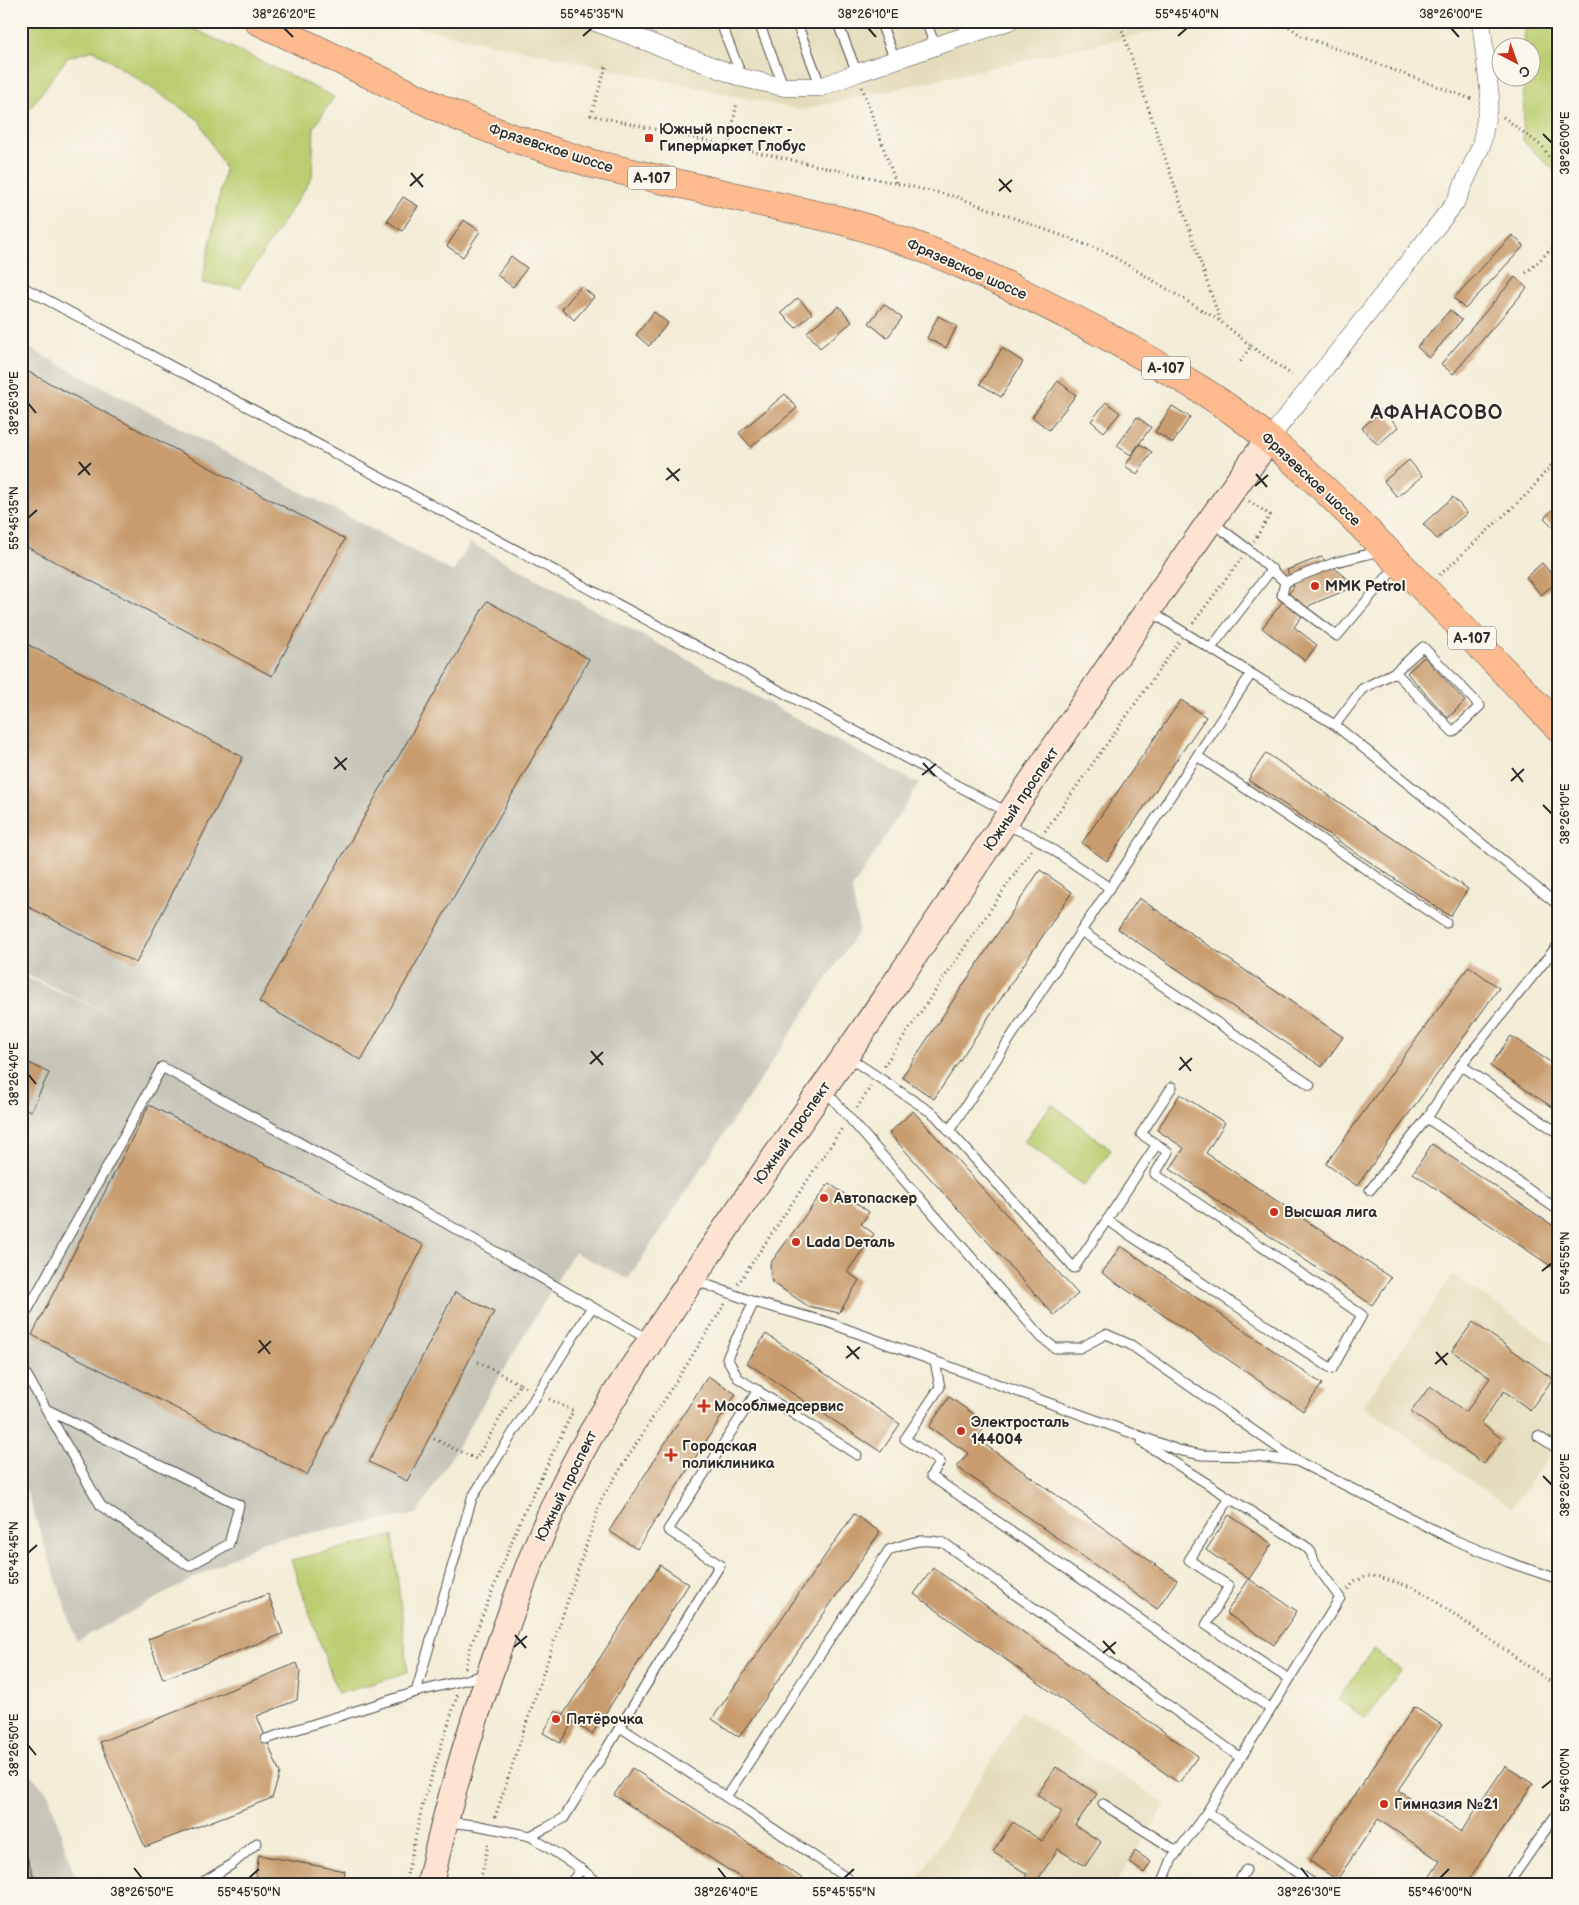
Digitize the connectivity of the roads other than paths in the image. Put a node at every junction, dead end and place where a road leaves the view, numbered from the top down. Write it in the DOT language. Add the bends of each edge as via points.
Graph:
graph roads {
  1 [pos="258,21"];
  2 [pos="593,21"];
  3 [pos="720,21"];
  4 [pos="758,21"];
  5 [pos="796,21"];
  6 [pos="837,21"];
  7 [pos="880,21"];
  8 [pos="926,21"];
  9 [pos="1009,21"];
  10 [pos="1481,21"];
  11 [pos="977,26"];
  12 [pos="935,46"];
  13 [pos="895,60"];
  14 [pos="857,73"];
  15 [pos="743,78"];
  16 [pos="784,87"];
  17 [pos="821,87"];
  18 [pos="21,286"];
  19 [pos="1269,440"];
  20 [pos="1210,520"];
  21 [pos="1392,556"];
  22 [pos="1272,570"];
  23 [pos="1285,582"];
  24 [pos="1148,610"];
  25 [pos="1210,648"];
  26 [pos="1395,672"];
  27 [pos="1251,674"];
  28 [pos="1335,725"];
  29 [pos="1558,727"];
  30 [pos="1197,756"];
  31 [pos="1008,819"];
  32 [pos="1110,888"];
  33 [pos="1558,905"];
  34 [pos="1446,922"];
  35 [pos="1081,931"];
  36 [pos="1558,945"];
  37 [pos="846,1055"];
  38 [pos="1461,1065"];
  39 [pos="1310,1085"];
  40 [pos="1172,1087"];
  41 [pos="823,1088"];
  42 [pos="1427,1118"];
  43 [pos="949,1131"];
  44 [pos="1558,1134"];
  45 [pos="1157,1144"];
  46 [pos="1370,1190"];
  47 [pos="1558,1210"];
  48 [pos="1107,1220"];
  49 [pos="691,1279"];
  50 [pos="754,1302"];
  51 [pos="592,1307"];
  52 [pos="21,1322"];
  53 [pos="651,1340"];
  54 [pos="935,1362"];
  55 [pos="21,1365"];
  56 [pos="758,1390"];
  57 [pos="46,1409"];
  58 [pos="1129,1433"];
  59 [pos="1538,1436"];
  60 [pos="1558,1449"];
  61 [pos="857,1455"];
  62 [pos="1297,1461"];
  63 [pos="1230,1498"];
  64 [pos="1558,1579"];
  65 [pos="490,1673"];
  66 [pos="1289,1679"];
  67 [pos="416,1692"];
  68 [pos="1271,1710"];
  69 [pos="620,1727"];
  70 [pos="266,1739"];
  71 [pos="1241,1758"];
  72 [pos="726,1798"];
  73 [pos="1103,1804"];
  74 [pos="1207,1812"];
  75 [pos="1558,1812"];
  76 [pos="444,1822"];
  77 [pos="530,1836"];
  78 [pos="257,1842"];
  79 [pos="1178,1852"];
  80 [pos="581,1869"];
  81 [pos="1246,1870"];
  82 [pos="848,1879"];
  83 [pos="200,1884"];
  84 [pos="430,1884"];
  85 [pos="570,1884"];
  86 [pos="600,1884"];
  87 [pos="1162,1884"];
  88 [pos="1237,1884"];
  89 [pos="1314,1884"];
  90 [pos="1508,1884"];
  1 -- 19 [label="highway, Фрязевское шоссе / А-107" via="454,115 510,138 593,164 844,221 913,244 1055,309 1175,373 1215,398"];
  2 -- 15 [label="street"];
  3 -- 15 [label="lane"];
  4 -- 16 [label="lane"];
  5 -- 17 [label="lane"];
  6 -- 14 [label="lane"];
  7 -- 13 [label="lane"];
  8 -- 12 [label="lane"];
  9 -- 11 [label="street"];
  10 -- 19 [label="street" via="1490,97 1482,146 1455,203"];
  11 -- 12 [label="street"];
  12 -- 13 [label="street"];
  13 -- 14 [label="street"];
  14 -- 17 [label="street"];
  15 -- 16 [label="street"];
  16 -- 17 [label="street"];
  18 -- 31 [label="lane"];
  19 -- 20 [label="main road, Южный проспект"];
  19 -- 21 [label="highway, Фрязевское шоссе / А-107" via="1315,479"];
  20 -- 22 [label="lane"];
  20 -- 24 [label="main road, Южный проспект"];
  21 -- 23 [label="lane" via="1336,562"];
  21 -- 23 [label="lane" via="1337,636 1282,595"];
  21 -- 29 [label="highway, Фрязевское шоссе / А-107"];
  22 -- 23 [label="lane"];
  22 -- 25 [label="lane"];
  24 -- 25 [label="lane"];
  24 -- 31 [label="main road, Южный проспект"];
  25 -- 27 [label="lane"];
  26 -- 26 [label="lane" via="1423,647 1480,706 1453,732"];
  26 -- 28 [label="lane" via="1362,689"];
  27 -- 28 [label="lane"];
  27 -- 30 [label="lane"];
  28 -- 33 [label="lane"];
  30 -- 32 [label="lane"];
  30 -- 34 [label="lane"];
  31 -- 32 [label="lane"];
  31 -- 37 [label="main road, Южный проспект"];
  32 -- 35 [label="lane"];
  35 -- 39 [label="lane"];
  35 -- 43 [label="lane"];
  36 -- 38 [label="lane"];
  37 -- 41 [label="main road, Южный проспект"];
  37 -- 43 [label="lane" via="935,1115"];
  38 -- 42 [label="lane"];
  38 -- 44 [label="lane"];
  40 -- 45 [label="lane" via="1142,1134"];
  41 -- 49 [label="main road, Южный проспект"];
  41 -- 62 [label="lane" via="1055,1348 1080,1348 1106,1334 1132,1345"];
  42 -- 46 [label="lane"];
  42 -- 47 [label="lane"];
  43 -- 48 [label="lane" via="1074,1268"];
  45 -- 48 [label="lane"];
  45 -- 48 [label="lane" via="1168,1152 1155,1174 1362,1315 1332,1369"];
  49 -- 50 [label="lane"];
  49 -- 53 [label="main road, Южный проспект"];
  50 -- 54 [label="lane" via="827,1322"];
  50 -- 56 [label="lane" via="727,1358 738,1378"];
  51 -- 52 [label="lane" via="162,1067"];
  51 -- 53 [label="lane"];
  51 -- 67 [label="lane" via="472,1498"];
  53 -- 65 [label="main road, Южный проспект" via="570,1471 531,1561"];
  54 -- 58 [label="lane"];
  54 -- 68 [label="lane" via="940,1387 905,1439 940,1462 931,1476"];
  55 -- 57 [label="lane"];
  56 -- 61 [label="lane"];
  56 -- 69 [label="lane" via="668,1530 720,1564"];
  57 -- 57 [label="lane" via="101,1506 189,1566 229,1544 238,1505"];
  58 -- 62 [label="lane" via="1202,1455"];
  58 -- 63 [label="lane"];
  59 -- 60 [label="lane"];
  62 -- 64 [label="lane" via="1452,1539"];
  63 -- 66 [label="lane" via="1305,1546 1340,1598"];
  63 -- 66 [label="lane" via="1189,1560 1229,1586 1206,1625"];
  65 -- 67 [label="lane"];
  65 -- 76 [label="main road, Южный проспект"];
  66 -- 68 [label="lane"];
  67 -- 70 [label="lane"];
  68 -- 71 [label="lane"];
  69 -- 72 [label="lane"];
  69 -- 77 [label="lane" via="564,1818"];
  71 -- 72 [label="lane" via="944,1543 912,1541 889,1550"];
  71 -- 74 [label="lane"];
  72 -- 82 [label="lane"];
  73 -- 79 [label="lane"];
  74 -- 79 [label="lane"];
  74 -- 89 [label="lane"];
  75 -- 90 [label="lane"];
  76 -- 77 [label="lane"];
  76 -- 84 [label="main road, Южный проспект"];
  77 -- 80 [label="lane"];
  78 -- 83 [label="lane"];
  79 -- 87 [label="lane"];
  80 -- 85 [label="lane"];
  80 -- 86 [label="lane"];
  81 -- 88 [label="lane"];
}
